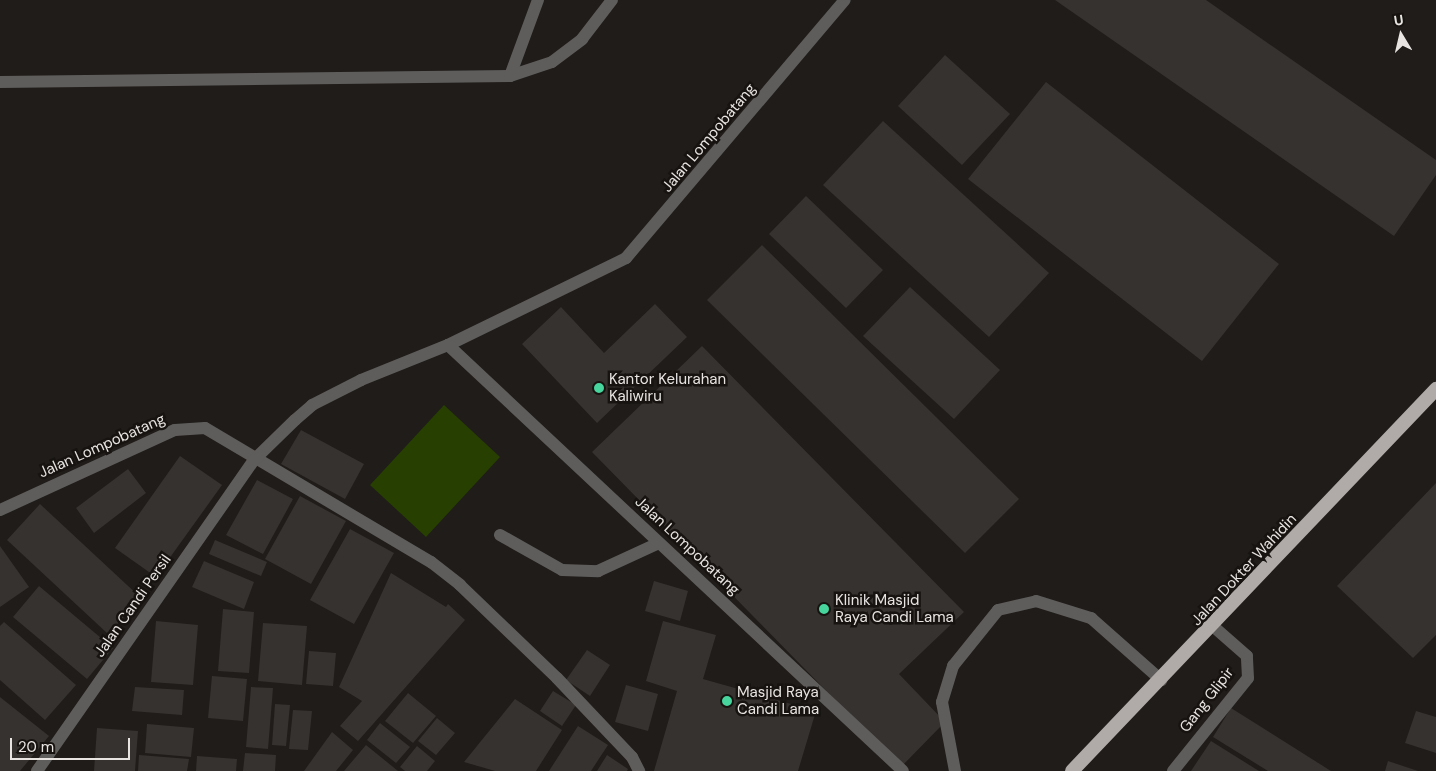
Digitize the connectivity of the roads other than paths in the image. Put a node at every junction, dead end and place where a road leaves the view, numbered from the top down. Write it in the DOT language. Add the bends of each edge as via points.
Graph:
graph roads {
  1 [pos="538,0"];
  2 [pos="612,0"];
  3 [pos="846,0"];
  4 [pos="510,76"];
  5 [pos="0,82"];
  6 [pos="448,345"];
  7 [pos="1436,389"];
  8 [pos="255,459"];
  9 [pos="0,510"];
  10 [pos="500,535"];
  11 [pos="659,543"];
  12 [pos="1214,627"];
  13 [pos="1161,680"];
  14 [pos="37,771"];
  15 [pos="638,771"];
  16 [pos="903,771"];
  17 [pos="955,771"];
  18 [pos="1072,771"];
  19 [pos="1173,771"];
  1 -- 4 [label="street"];
  2 -- 4 [label="street" via="582,39 552,62"];
  3 -- 6 [label="street, Jalan Lompobatang" via="640,246 606,271"];
  4 -- 5 [label="street"];
  6 -- 8 [label="street, Jalan Lompobatang" via="312,405"];
  6 -- 11 [label="street, Jalan Lompobatang"];
  7 -- 12 [label="highway, Jalan Dokter Wahidin"];
  8 -- 9 [label="street, Jalan Lompobatang" via="205,428 183,428"];
  8 -- 14 [label="street, Jalan Candi Persil"];
  8 -- 15 [label="street" via="431,562 483,603 632,757"];
  10 -- 11 [label="street" via="562,570 598,571"];
  11 -- 16 [label="street, Jalan Lompobatang"];
  12 -- 13 [label="highway, Jalan Dokter Wahidin"];
  12 -- 19 [label="street, Gang Glipir" via="1247,656 1248,678"];
  13 -- 17 [label="street" via="1092,618 1036,602 998,610 953,666 942,702"];
  13 -- 18 [label="highway, Jalan Dokter Wahidin"];
}
